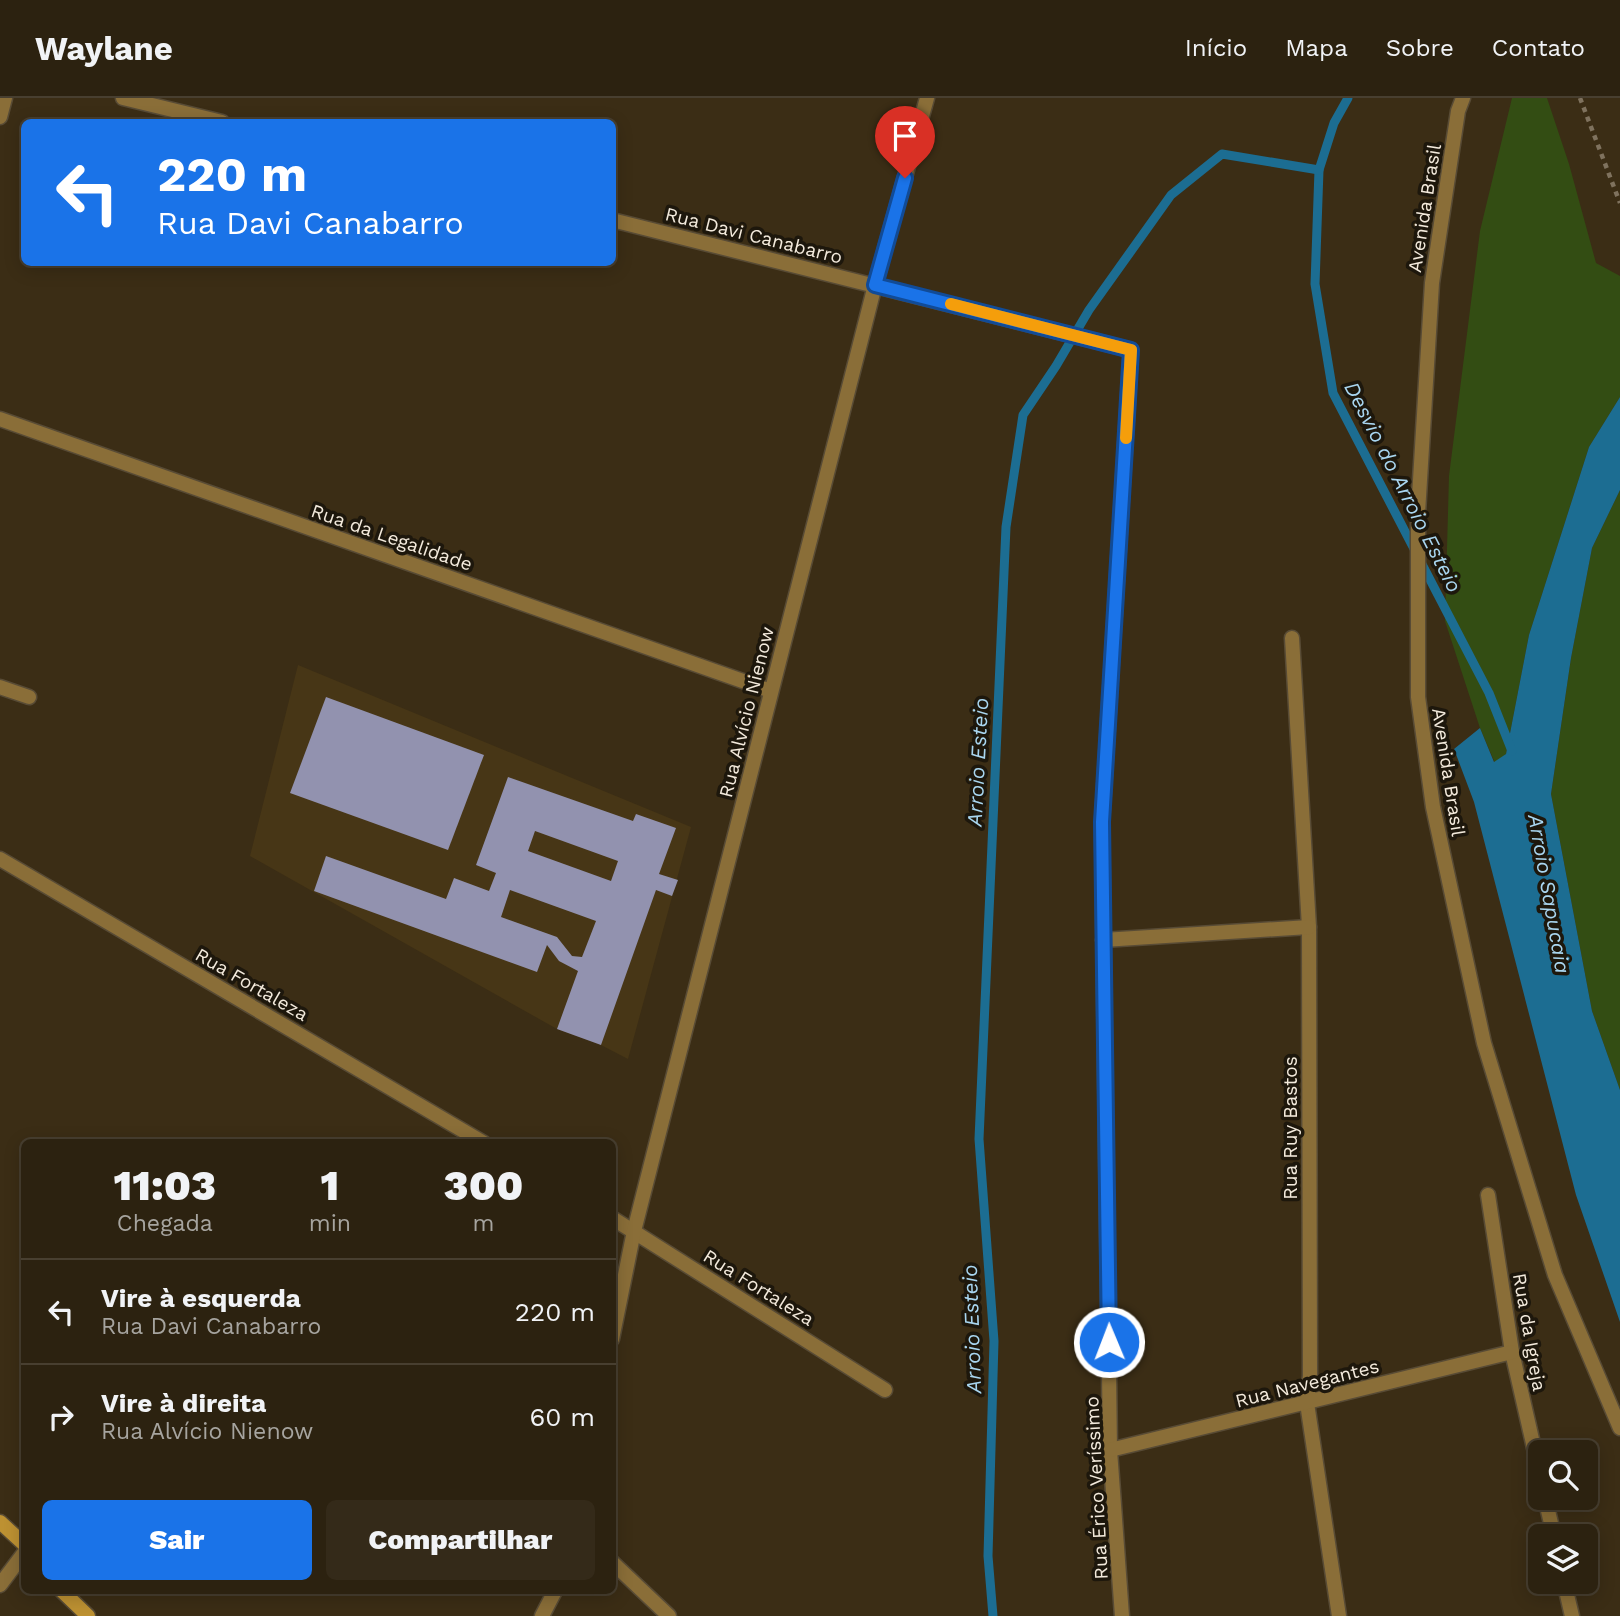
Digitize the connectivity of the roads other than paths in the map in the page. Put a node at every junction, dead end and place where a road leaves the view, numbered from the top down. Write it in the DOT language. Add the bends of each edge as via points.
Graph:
graph roads {
  1 [pos="5,98"];
  2 [pos="123,98"];
  3 [pos="927,98"];
  4 [pos="1463,98"];
  5 [pos="0,117"];
  6 [pos="210,119"];
  7 [pos="616,220"];
  8 [pos="875,285"];
  9 [pos="1131,350"];
  10 [pos="0,419"];
  11 [pos="1292,638"];
  12 [pos="0,687"];
  13 [pos="771,691"];
  14 [pos="29,697"];
  15 [pos="0,859"];
  16 [pos="1309,927"];
  17 [pos="1103,940"];
  18 [pos="477,1139"];
  19 [pos="1488,1195"];
  20 [pos="616,1220"];
  21 [pos="634,1231"];
  22 [pos="616,1319"];
  23 [pos="1512,1352"];
  24 [pos="885,1390"];
  25 [pos="1307,1403"];
  26 [pos="1620,1428"];
  27 [pos="1532,1440"];
  28 [pos="1110,1450"];
  29 [pos="0,1522"];
  30 [pos="21,1541"];
  31 [pos="21,1557"];
  32 [pos="616,1566"];
  33 [pos="0,1585"];
  34 [pos="65,1594"];
  35 [pos="553,1594"];
  36 [pos="1567,1594"];
  37 [pos="88,1616"];
  38 [pos="542,1616"];
  39 [pos="669,1616"];
  40 [pos="1122,1616"];
  41 [pos="1339,1616"];
  42 [pos="1572,1616"];
  1 -- 5 [label="street"];
  2 -- 6 [label="street"];
  3 -- 8 [label="street, Rua Alvício Nienow"];
  4 -- 26 [label="street, Avenida Brasil" via="1432,283 1418,513 1418,697 1433,807 1484,1043 1555,1275"];
  7 -- 8 [label="street, Rua Davi Canabarro"];
  8 -- 9 [label="street, Rua Davi Canabarro"];
  8 -- 13 [label="street, Rua Alvício Nienow"];
  9 -- 17 [label="street, Rua Érico Veríssimo" via="1102,822"];
  10 -- 13 [label="street, Rua da Legalidade"];
  11 -- 16 [label="street, Rua Ruy Bastos"];
  12 -- 14 [label="street"];
  13 -- 21 [label="street, Rua Alvício Nienow"];
  15 -- 18 [label="street, Rua Fortaleza"];
  16 -- 17 [label="street"];
  16 -- 25 [label="street, Rua Ruy Bastos"];
  17 -- 28 [label="street, Rua Érico Veríssimo"];
  19 -- 23 [label="street, Rua da Igreja"];
  20 -- 21 [label="street, Rua Fortaleza"];
  21 -- 22 [label="street, Rua Alvício Nienow"];
  21 -- 24 [label="street, Rua Fortaleza"];
  23 -- 25 [label="street, Rua Navegantes"];
  23 -- 27 [label="street, Rua da Igreja"];
  25 -- 28 [label="street, Rua Navegantes"];
  25 -- 41 [label="street, Rua Ruy Bastos"];
  28 -- 40 [label="street, Rua Érico Veríssimo"];
  29 -- 30 [label="main road"];
  31 -- 33 [label="street"];
  32 -- 39 [label="street"];
  34 -- 37 [label="main road"];
  35 -- 38 [label="street"];
  36 -- 42 [label="street"];
}
